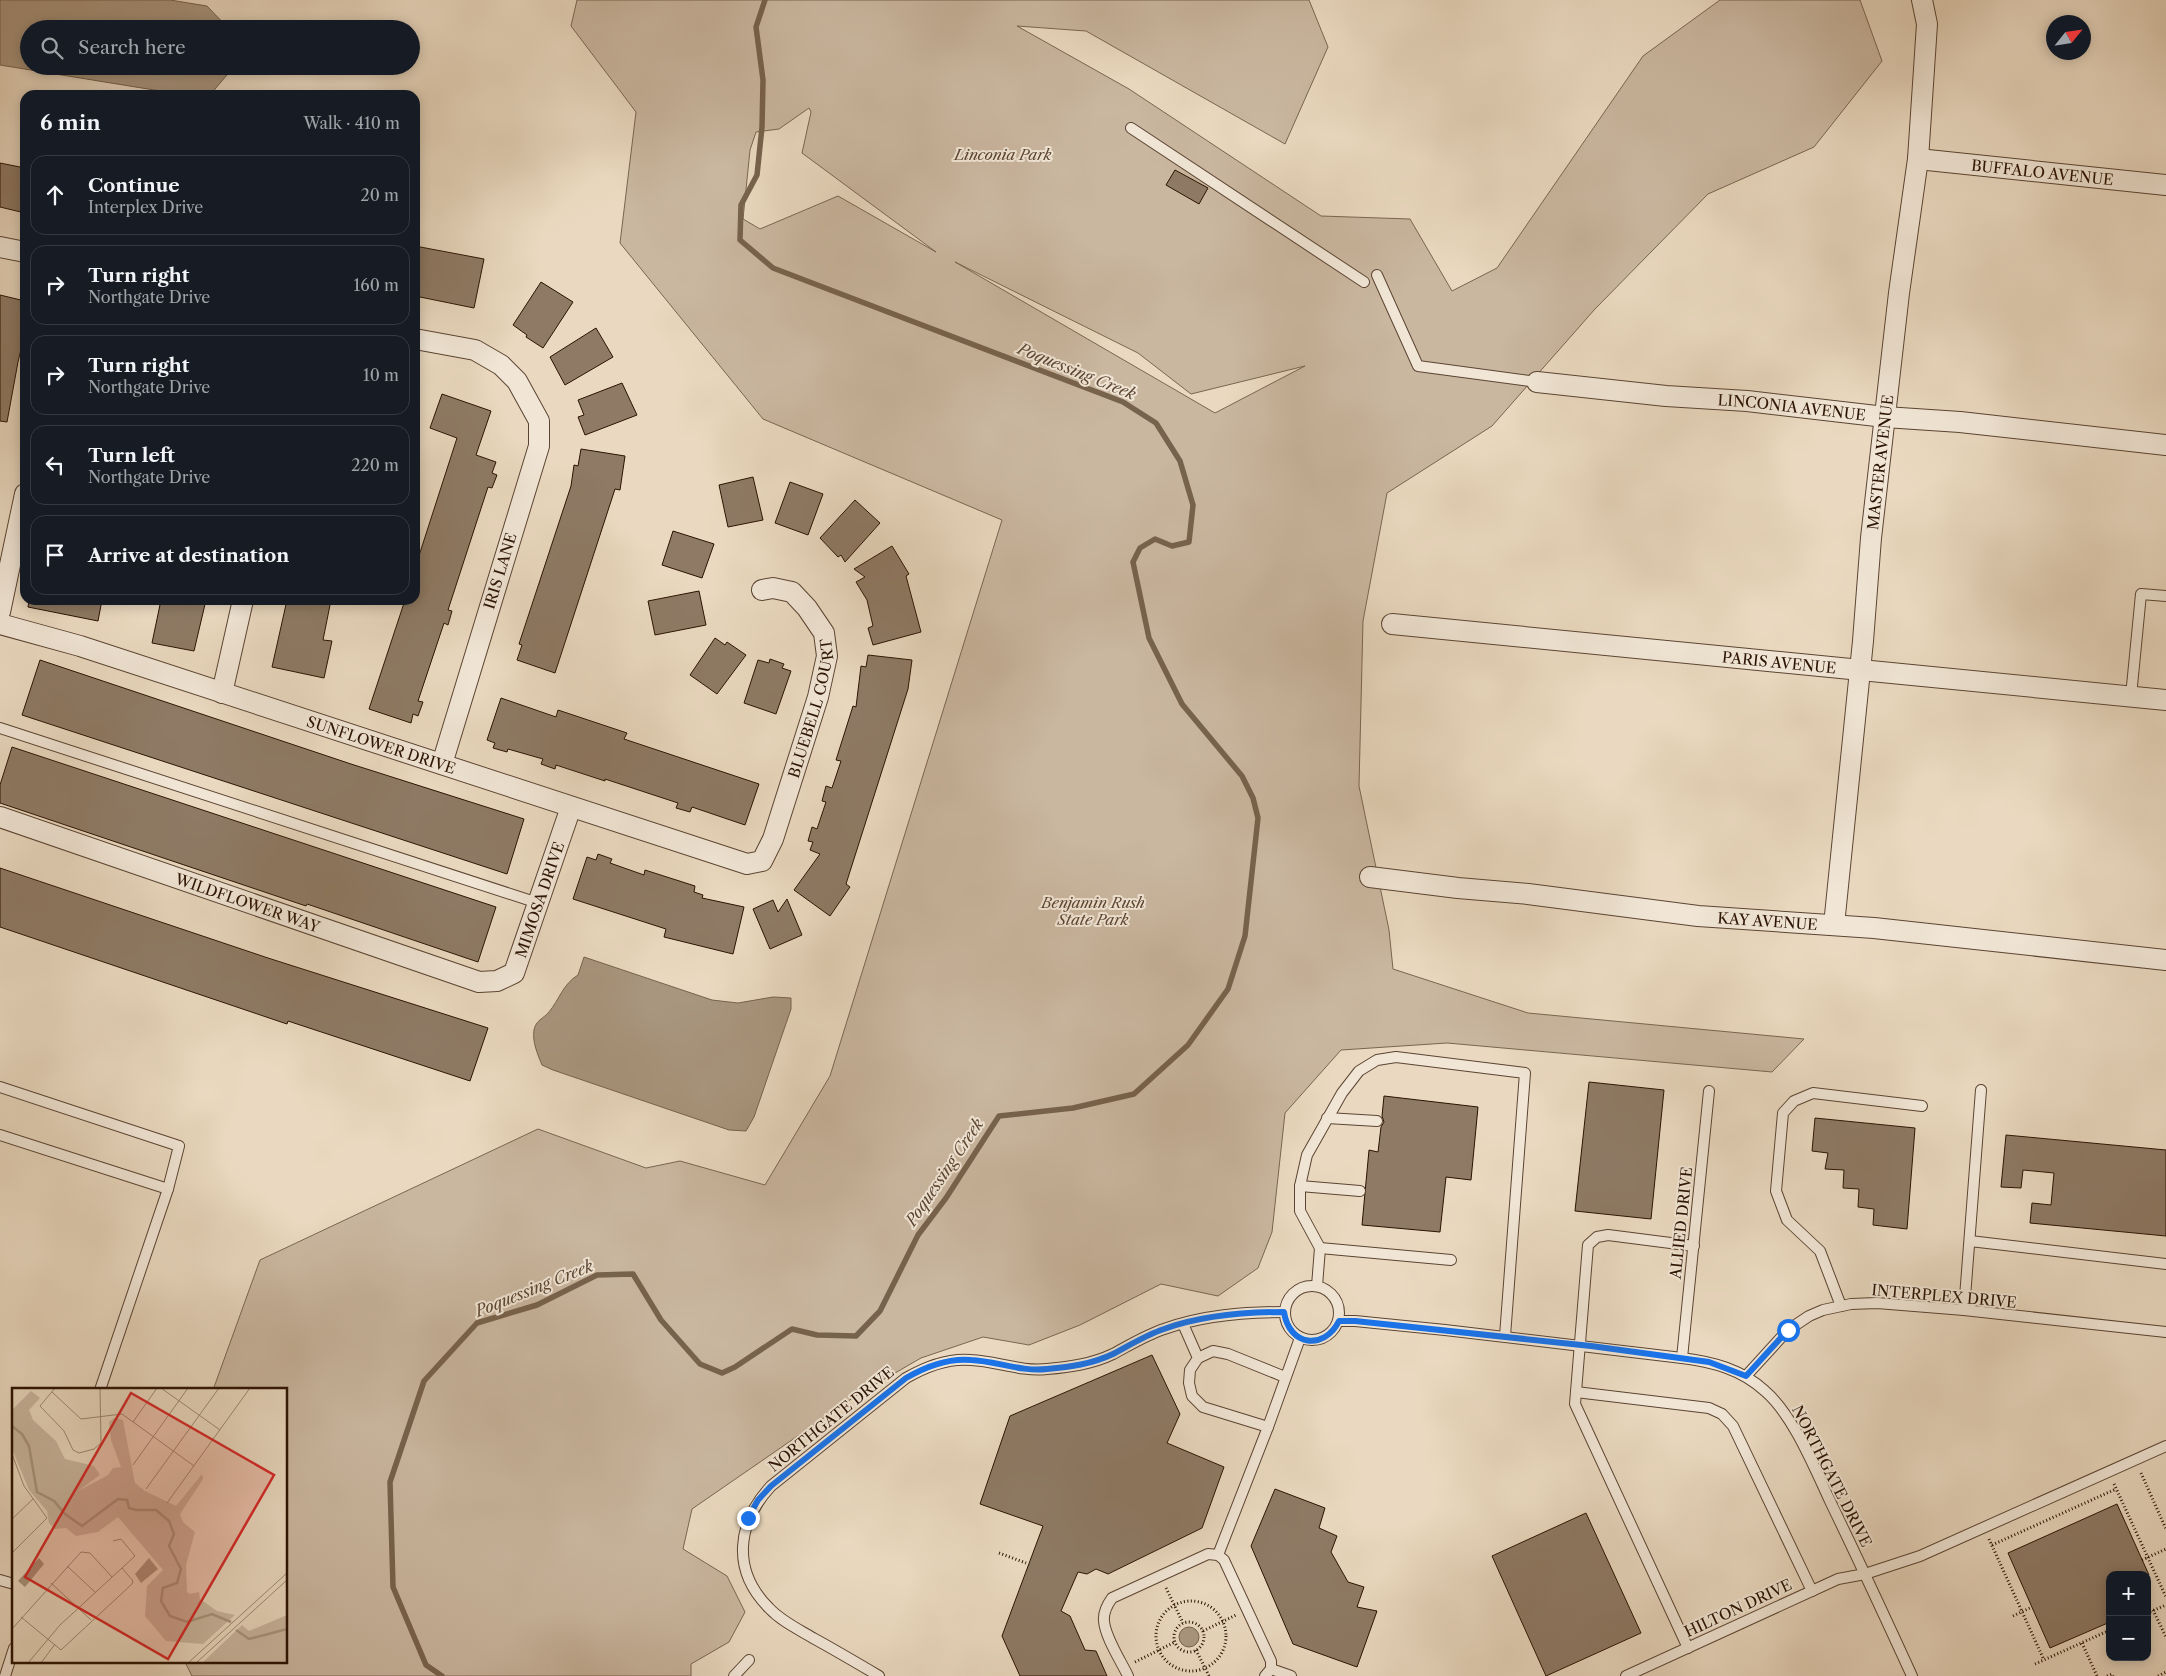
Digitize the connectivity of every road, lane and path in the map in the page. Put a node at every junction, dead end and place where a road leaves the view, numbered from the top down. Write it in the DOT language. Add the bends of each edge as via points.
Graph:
graph roads {
  1 [pos="1922,0"];
  2 [pos="1132,128"];
  3 [pos="1918,159"];
  4 [pos="2166,185"];
  5 [pos="0,247"];
  6 [pos="20,251"];
  7 [pos="1377,276"];
  8 [pos="1364,282"];
  9 [pos="420,339"];
  10 [pos="1537,382"];
  11 [pos="1885,417"];
  12 [pos="2166,445"];
  13 [pos="20,518"];
  14 [pos="762,590"];
  15 [pos="2166,596"];
  16 [pos="242,605"];
  17 [pos="0,612"];
  18 [pos="0,624"];
  19 [pos="1392,624"];
  20 [pos="1860,671"];
  21 [pos="222,693"];
  22 [pos="2131,696"];
  23 [pos="2166,700"];
  24 [pos="0,728"];
  25 [pos="442,764"];
  26 [pos="571,807"];
  27 [pos="0,817"];
  28 [pos="762,861"];
  29 [pos="1370,878"];
  30 [pos="538,902"];
  31 [pos="1834,926"];
  32 [pos="2166,960"];
  33 [pos="497,981"];
  34 [pos="0,1087"];
  35 [pos="1981,1090"];
  36 [pos="1710,1091"];
  37 [pos="1922,1106"];
  38 [pos="1327,1118"];
  39 [pos="1377,1121"];
  40 [pos="0,1135"];
  41 [pos="1300,1186"];
  42 [pos="168,1189"];
  43 [pos="1360,1191"];
  44 [pos="1970,1241"];
  45 [pos="1694,1246"];
  46 [pos="1320,1248"];
  47 [pos="1450,1260"];
  48 [pos="2166,1264"];
  49 [pos="1316,1286"];
  50 [pos="1841,1306"];
  51 [pos="1964,1310"];
  52 [pos="1284,1312"];
  53 [pos="1339,1321"];
  54 [pos="1183,1324"];
  55 [pos="2166,1332"];
  56 [pos="1505,1336"];
  57 [pos="1300,1338"];
  58 [pos="1580,1345"];
  59 [pos="1198,1358"];
  60 [pos="1682,1358"];
  61 [pos="1746,1376"];
  62 [pos="1285,1377"];
  63 [pos="101,1388"];
  64 [pos="1576,1392"];
  65 [pos="1268,1427"];
  66 [pos="2166,1446"];
  67 [pos="2135,1460"];
  68 [pos="2108,1472"];
  69 [pos="2116,1489"];
  70 [pos="1984,1527"];
  71 [pos="2166,1529"];
  72 [pos="1992,1545"];
  73 [pos="2166,1549"];
  74 [pos="999,1553"];
  75 [pos="1218,1555"];
  76 [pos="2148,1558"];
  77 [pos="2142,1560"];
  78 [pos="1026,1563"];
  79 [pos="1865,1574"];
  80 [pos="1161,1576"];
  81 [pos="1812,1591"];
  82 [pos="2166,1597"];
  83 [pos="1174,1604"];
  84 [pos="2166,1605"];
  85 [pos="2032,1607"];
  86 [pos="1247,1610"];
  87 [pos="2153,1610"];
  88 [pos="2022,1612"];
  89 [pos="2013,1616"];
  90 [pos="1223,1621"];
  91 [pos="1183,1623"];
  92 [pos="1203,1631"];
  93 [pos="2106,1632"];
  94 [pos="2166,1637"];
  95 [pos="1175,1642"];
  96 [pos="2082,1643"];
  97 [pos="1688,1648"];
  98 [pos="1158,1650"];
  99 [pos="1196,1650"];
  100 [pos="12,1654"];
  101 [pos="749,1660"];
  102 [pos="2044,1660"];
  103 [pos="2035,1664"];
  104 [pos="1206,1668"];
  105 [pos="1126,1672"];
  106 [pos="1268,1672"];
  107 [pos="2166,1672"];
  108 [pos="5,1676"];
  109 [pos="734,1676"];
  110 [pos="879,1676"];
  111 [pos="1209,1676"];
  112 [pos="1291,1676"];
  113 [pos="1626,1676"];
  114 [pos="1912,1676"];
  115 [pos="2097,1676"];
  116 [pos="2107,1676"];
  117 [pos="2113,1676"];
  118 [pos="2158,1676"];
  1 -- 3 [label="street, MASTER AVENUE" via="1927,24"];
  2 -- 8 [label="lane"];
  3 -- 4 [label="street, BUFFALO AVENUE"];
  3 -- 11 [label="street, MASTER AVENUE"];
  5 -- 6 [label="street"];
  7 -- 10 [label="lane" via="1418,366"];
  9 -- 25 [label="street, IRIS LANE" via="475,350 501,365 517,381 539,421 539,446"];
  10 -- 11 [label="street, LINCONIA AVENUE"];
  11 -- 12 [label="street, LINCONIA AVENUE"];
  11 -- 20 [label="street, MASTER AVENUE"];
  13 -- 17 [label="street"];
  14 -- 28 [label="street, BLUEBELL COURT" via="773,588 792,592 824,633 827,656 818,697 773,838"];
  15 -- 22 [label="lane" via="2141,594"];
  16 -- 21 [label="street"];
  18 -- 21 [label="street, SUNFLOWER DRIVE" via="80,646"];
  19 -- 20 [label="street, PARIS AVENUE"];
  20 -- 22 [label="street, PARIS AVENUE"];
  20 -- 31 [label="street, MASTER AVENUE"];
  21 -- 25 [label="street, SUNFLOWER DRIVE"];
  22 -- 23 [label="street, PARIS AVENUE"];
  24 -- 30 [label="lane"];
  25 -- 26 [label="street, SUNFLOWER DRIVE"];
  26 -- 28 [label="street, SUNFLOWER DRIVE" via="747,864"];
  26 -- 30 [label="street, MIMOSA DRIVE"];
  27 -- 33 [label="street, WILDFLOWER WAY" via="480,982"];
  29 -- 31 [label="street, KAY AVENUE" via="1698,916"];
  30 -- 33 [label="street, MIMOSA DRIVE" via="514,973"];
  31 -- 32 [label="street, KAY AVENUE"];
  34 -- 42 [label="lane" via="179,1146"];
  35 -- 44 [label="lane"];
  36 -- 45 [label="lane, ALLIED DRIVE"];
  37 -- 50 [label="lane" via="1813,1093 1794,1101 1783,1113 1776,1191 1786,1220 1820,1251"];
  38 -- 39 [label="lane"];
  38 -- 41 [label="lane" via="1307,1155"];
  38 -- 56 [label="lane" via="1359,1071 1376,1060 1396,1057 1525,1073"];
  40 -- 42 [label="lane"];
  41 -- 43 [label="lane"];
  41 -- 46 [label="lane" via="1300,1211"];
  42 -- 63 [label="lane"];
  44 -- 48 [label="lane"];
  44 -- 51 [label="lane"];
  45 -- 58 [label="lane" via="1608,1235 1592,1241 1588,1245"];
  45 -- 60 [label="lane, ALLIED DRIVE"];
  46 -- 47 [label="lane"];
  46 -- 49 [label="lane"];
  49 -- 52 [label="lane" via="1307,1286 1292,1295"];
  49 -- 53 [label="lane" via="1333,1295 1338,1303"];
  50 -- 51 [label="lane, INTERPLEX DRIVE" via="1877,1304"];
  50 -- 61 [label="lane, INTERPLEX DRIVE" via="1809,1316 1788,1330"];
  51 -- 55 [label="lane, INTERPLEX DRIVE"];
  52 -- 54 [label="lane, NORTHGATE DRIVE" via="1228,1314"];
  52 -- 57 [label="lane" via="1289,1328"];
  53 -- 56 [label="lane, NORTHGATE DRIVE"];
  53 -- 57 [label="lane" via="1335,1330 1319,1340"];
  54 -- 59 [label="lane"];
  54 -- 110 [label="lane, NORTHGATE DRIVE" via="1077,1366 1043,1370 965,1360 930,1366 906,1378 771,1486 758,1500 748,1518 742,1550 755,1592 768,1608 787,1622"];
  56 -- 58 [label="lane, NORTHGATE DRIVE"];
  57 -- 62 [label="lane"];
  58 -- 60 [label="lane, NORTHGATE DRIVE"];
  58 -- 64 [label="lane"];
  59 -- 62 [label="lane" via="1213,1352 1228,1354"];
  59 -- 65 [label="lane" via="1190,1370 1189,1383 1192,1396 1203,1408"];
  60 -- 61 [label="lane, NORTHGATE DRIVE" via="1709,1362"];
  61 -- 79 [label="lane, NORTHGATE DRIVE" via="1766,1391 1789,1420"];
  62 -- 65 [label="lane"];
  64 -- 81 [label="lane" via="1710,1408 1722,1414 1733,1426"];
  64 -- 97 [label="lane" via="1575,1404"];
  65 -- 75 [label="lane"];
  66 -- 67 [label="lane, HILTON DRIVE"];
  67 -- 68 [label="lane, HILTON DRIVE"];
  67 -- 71 [label="path"];
  68 -- 69 [label="path"];
  68 -- 70 [label="lane, HILTON DRIVE"];
  69 -- 72 [label="path"];
  69 -- 76 [label="path"];
  70 -- 72 [label="path"];
  70 -- 79 [label="lane, HILTON DRIVE" via="1920,1556"];
  72 -- 88 [label="path"];
  73 -- 76 [label="path"];
  74 -- 78 [label="path"];
  75 -- 80 [label="lane" via="1208,1554"];
  75 -- 86 [label="lane" via="1224,1560"];
  76 -- 77 [label="path"];
  76 -- 82 [label="path"];
  79 -- 81 [label="lane, HILTON DRIVE" via="1838,1579"];
  79 -- 114 [label="lane, NORTHGATE DRIVE"];
  80 -- 83 [label="path"];
  80 -- 105 [label="lane" via="1112,1598 1105,1608 1103,1620"];
  81 -- 97 [label="lane, HILTON DRIVE"];
  83 -- 90 [label="path" via="1185,1600 1208,1604"];
  83 -- 91 [label="path"];
  83 -- 98 [label="path" via="1159,1619 1156,1629"];
  84 -- 87 [label="path"];
  85 -- 88 [label="path"];
  86 -- 90 [label="path"];
  86 -- 106 [label="lane" via="1271,1661"];
  87 -- 94 [label="path"];
  88 -- 89 [label="path"];
  88 -- 102 [label="path"];
  90 -- 92 [label="path"];
  90 -- 104 [label="path" via="1226,1643 1215,1662"];
  91 -- 92 [label="path" via="1192,1622"];
  91 -- 95 [label="path" via="1176,1629"];
  92 -- 99 [label="path" via="1202,1644"];
  93 -- 96 [label="path"];
  95 -- 98 [label="path"];
  95 -- 99 [label="path" via="1187,1652"];
  96 -- 102 [label="path"];
  96 -- 115 [label="path"];
  97 -- 113 [label="lane, HILTON DRIVE"];
  98 -- 104 [label="path" via="1173,1667 1184,1671"];
  98 -- 105 [label="path"];
  99 -- 104 [label="path"];
  100 -- 108 [label="lane"];
  101 -- 109 [label="lane"];
  102 -- 103 [label="path"];
  104 -- 111 [label="path"];
  106 -- 112 [label="lane"];
  107 -- 118 [label="path"];
  116 -- 117 [label="path"];
}
